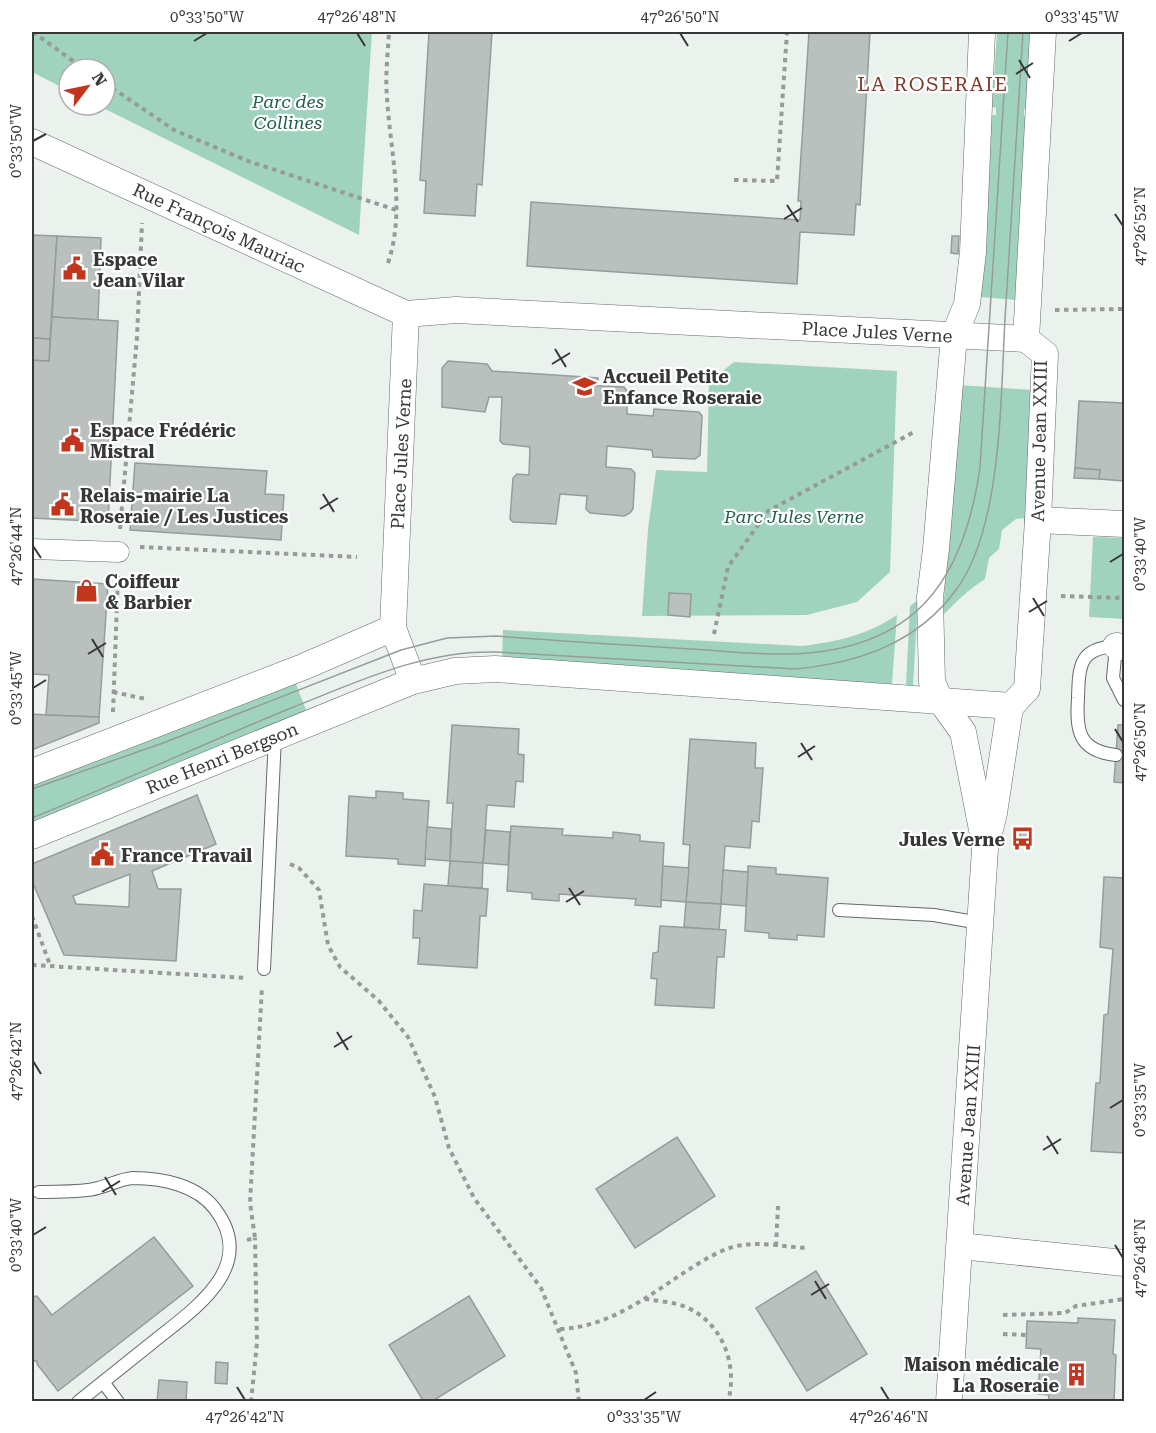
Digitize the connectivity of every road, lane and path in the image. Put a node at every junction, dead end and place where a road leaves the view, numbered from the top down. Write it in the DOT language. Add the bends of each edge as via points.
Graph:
graph roads {
  1 [pos="33,32"];
  2 [pos="389,32"];
  3 [pos="787,32"];
  4 [pos="982,32"];
  5 [pos="1043,32"];
  6 [pos="67,57"];
  7 [pos="117,91"];
  8 [pos="32,142"];
  9 [pos="734,180"];
  10 [pos="396,210"];
  11 [pos="142,216"];
  12 [pos="388,262"];
  13 [pos="1125,309"];
  14 [pos="1055,310"];
  15 [pos="406,314"];
  16 [pos="954,336"];
  17 [pos="1026,339"];
  18 [pos="914,432"];
  19 [pos="1038,520"];
  20 [pos="1125,524"];
  21 [pos="32,549"];
  22 [pos="119,552"];
  23 [pos="357,557"];
  24 [pos="1033,595"];
  25 [pos="1125,598"];
  26 [pos="393,628"];
  27 [pos="714,634"];
  28 [pos="1120,646"];
  29 [pos="413,681"];
  30 [pos="113,692"];
  31 [pos="940,700"];
  32 [pos="1125,700"];
  33 [pos="148,702"];
  34 [pos="1011,706"];
  35 [pos="113,712"];
  36 [pos="275,737"];
  37 [pos="1116,755"];
  38 [pos="32,772"];
  39 [pos="32,836"];
  40 [pos="985,849"];
  41 [pos="270,856"];
  42 [pos="839,910"];
  43 [pos="32,916"];
  44 [pos="980,923"];
  45 [pos="32,965"];
  46 [pos="50,966"];
  47 [pos="263,974"];
  48 [pos="39,1192"];
  49 [pos="778,1206"];
  50 [pos="255,1238"];
  51 [pos="241,1241"];
  52 [pos="776,1246"];
  53 [pos="960,1246"];
  54 [pos="807,1248"];
  55 [pos="1125,1263"];
  56 [pos="644,1299"];
  57 [pos="1125,1299"];
  58 [pos="1003,1315"];
  59 [pos="560,1329"];
  60 [pos="1003,1334"];
  61 [pos="1027,1335"];
  62 [pos="103,1382"];
  63 [pos="78,1401"];
  64 [pos="118,1401"];
  65 [pos="251,1401"];
  66 [pos="579,1401"];
  67 [pos="728,1401"];
  68 [pos="949,1401"];
  1 -- 6 [label="path"];
  2 -- 10 [label="path" via="386,95"];
  3 -- 9 [label="path" via="777,181"];
  4 -- 16 [label="street, Avenue Jean XXIII" via="973,252 967,304"];
  5 -- 17 [label="street, Avenue Jean XXIII"];
  7 -- 10 [label="path" via="174,130 248,161"];
  8 -- 15 [label="street, Rue François Mauriac"];
  10 -- 12 [label="path" via="396,240"];
  11 -- 22 [label="path" via="137,337"];
  13 -- 14 [label="path"];
  15 -- 16 [label="street, Place Jules Verne" via="456,310"];
  15 -- 26 [label="street, Place Jules Verne"];
  16 -- 17 [label="street, Place Jules Verne"];
  16 -- 31 [label="street, Avenue Jean XXIII" via="930,597 932,682"];
  17 -- 19 [label="street, Avenue Jean XXIII" via="1045,354"];
  18 -- 27 [label="path" via="768,511 728,567"];
  19 -- 20 [label="street"];
  19 -- 24 [label="street, Avenue Jean XXIII"];
  21 -- 22 [label="street"];
  22 -- 23 [label="path" via="146,546"];
  22 -- 30 [label="path"];
  24 -- 25 [label="path"];
  24 -- 34 [label="street, Avenue Jean XXIII" via="1027,689"];
  26 -- 29 [label="street, Place Jules Verne"];
  26 -- 38 [label="street"];
  28 -- 32 [label="lane" via="1113,678"];
  28 -- 37 [label="lane" via="1094,651 1079,668 1077,725 1088,745 1097,752"];
  29 -- 31 [label="street" via="476,668"];
  29 -- 36 [label="street, Rue Henri Bergson"];
  30 -- 33 [label="path" via="145,697"];
  30 -- 35 [label="path"];
  31 -- 34 [label="street"];
  31 -- 40 [label="street, Avenue Jean XXIII" via="963,732"];
  34 -- 40 [label="street, Avenue Jean XXIII"];
  36 -- 39 [label="street, Rue Henri Bergson"];
  36 -- 41 [label="lane"];
  40 -- 44 [label="street, Avenue Jean XXIII"];
  41 -- 47 [label="lane"];
  41 -- 59 [label="path" via="298,868 319,890 328,945 340,967 379,1001 408,1037 435,1098 449,1148 474,1198 541,1288"];
  42 -- 44 [label="lane" via="934,915"];
  43 -- 46 [label="path"];
  44 -- 53 [label="street, Avenue Jean XXIII"];
  45 -- 46 [label="path"];
  46 -- 47 [label="path"];
  47 -- 50 [label="path" via="250,1203"];
  48 -- 62 [label="lane" via="98,1189 132,1178 166,1181 191,1188 210,1201 224,1221 231,1243 219,1281 198,1306"];
  49 -- 52 [label="path"];
  50 -- 51 [label="path"];
  50 -- 65 [label="path" via="257,1343"];
  52 -- 54 [label="path"];
  52 -- 56 [label="path" via="742,1244 707,1258"];
  53 -- 55 [label="street"];
  53 -- 68 [label="street, Avenue Jean XXIII"];
  56 -- 59 [label="path" via="600,1322"];
  56 -- 67 [label="path" via="685,1307 712,1327 729,1356 732,1372"];
  57 -- 58 [label="path" via="1076,1306 1065,1313"];
  59 -- 66 [label="path" via="576,1373"];
  60 -- 61 [label="path"];
  62 -- 63 [label="lane"];
  62 -- 64 [label="lane"];
}
